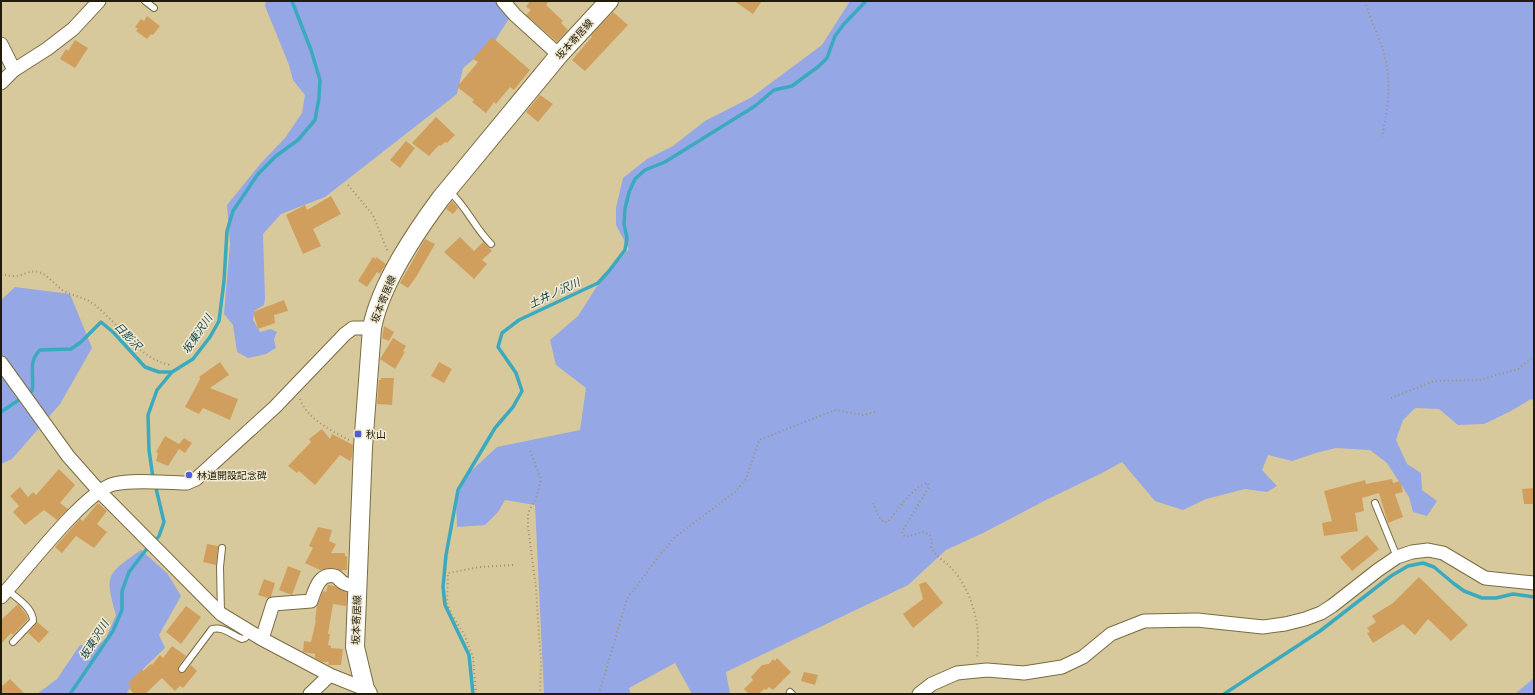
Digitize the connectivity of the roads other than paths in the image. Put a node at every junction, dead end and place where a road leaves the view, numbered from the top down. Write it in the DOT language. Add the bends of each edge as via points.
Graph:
graph roads {
  1 [pos="99,1"];
  2 [pos="145,1"];
  3 [pos="503,1"];
  4 [pos="609,1"];
  5 [pos="154,8"];
  6 [pos="1,44"];
  7 [pos="559,55"];
  8 [pos="14,70"];
  9 [pos="1,83"];
  10 [pos="448,189"];
  11 [pos="491,244"];
  12 [pos="372,328"];
  13 [pos="1,363"];
  14 [pos="99,491"];
  15 [pos="1375,503"];
  16 [pos="222,548"];
  17 [pos="1397,557"];
  18 [pos="1534,583"];
  19 [pos="357,587"];
  20 [pos="4,594"];
  21 [pos="221,614"];
  22 [pos="250,632"];
  23 [pos="262,639"];
  24 [pos="13,642"];
  25 [pos="182,669"];
  26 [pos="330,675"];
  27 [pos="366,691"];
  28 [pos="310,694"];
  29 [pos="918,694"];
  1 -- 8 [label="street" via="73,29"];
  2 -- 5 [label="lane"];
  3 -- 7 [label="street"];
  4 -- 7 [label="main road, 坂本寄居線"];
  6 -- 8 [label="street"];
  7 -- 10 [label="main road, 坂本寄居線"];
  8 -- 9 [label="street"];
  10 -- 11 [label="lane" via="460,200 480,233"];
  10 -- 12 [label="main road, 坂本寄居線" via="431,210 396,270 380,302"];
  12 -- 14 [label="street" via="353,328 345,334 275,407 196,479 187,483 126,482"];
  12 -- 19 [label="main road, 坂本寄居線" via="363,447"];
  13 -- 14 [label="street" via="68,456"];
  14 -- 20 [label="street" via="62,527"];
  14 -- 21 [label="street"];
  15 -- 17 [label="lane"];
  16 -- 21 [label="lane"];
  17 -- 18 [label="street" via="1428,550 1443,553 1485,578"];
  17 -- 29 [label="street" via="1332,606 1305,619 1263,627 1196,620 1144,621 1111,634 1083,657 1062,667 1024,673 987,670 957,673 932,684"];
  19 -- 23 [label="street" via="348,585 335,576 326,577 320,579 311,600 273,604"];
  19 -- 27 [label="main road, 坂本寄居線" via="355,647"];
  20 -- 24 [label="lane" via="30,610 33,616 32,621"];
  21 -- 22 [label="street"];
  22 -- 23 [label="street"];
  22 -- 25 [label="lane" via="242,639 223,629 212,629"];
  23 -- 26 [label="street"];
  26 -- 27 [label="street"];
  26 -- 28 [label="street"];
}
